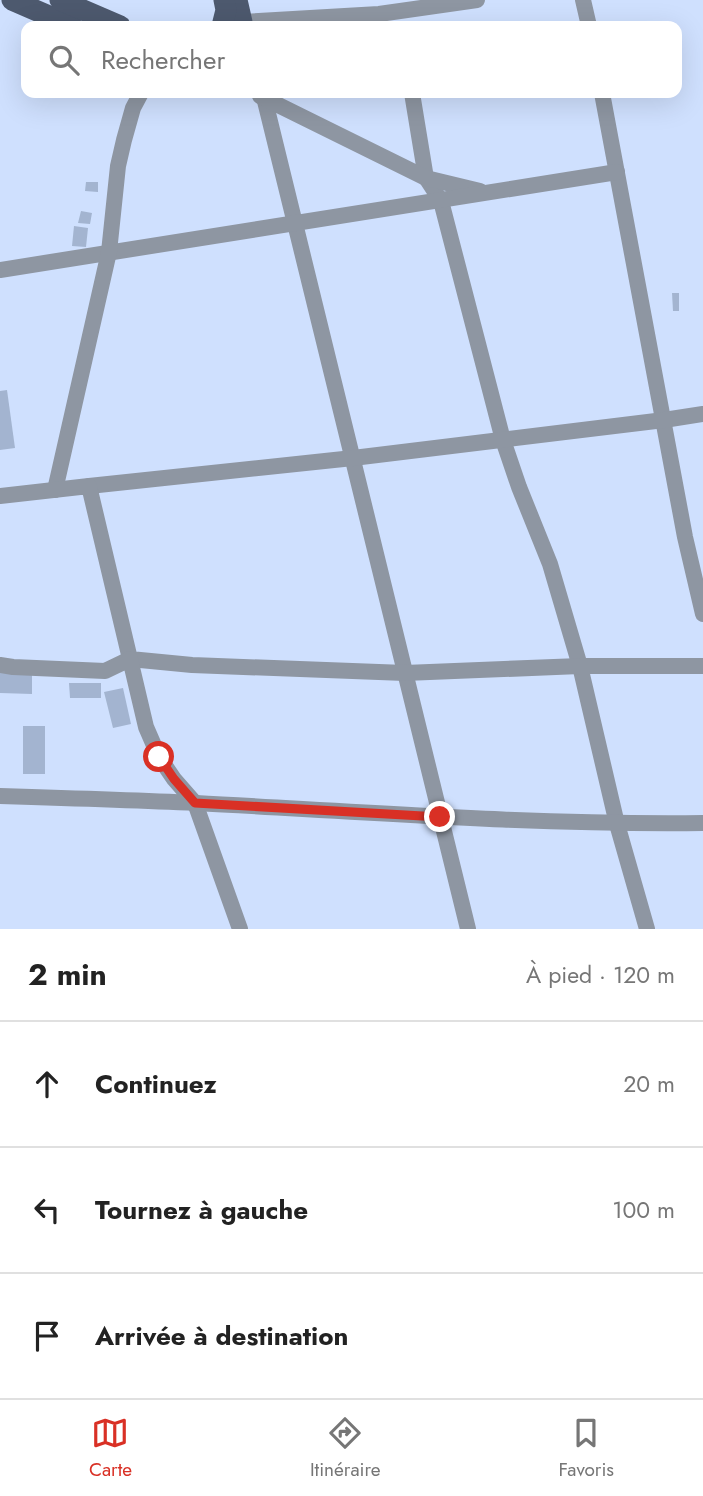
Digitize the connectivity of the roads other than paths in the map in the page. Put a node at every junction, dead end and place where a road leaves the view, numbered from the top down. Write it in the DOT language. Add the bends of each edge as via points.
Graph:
graph roads {
  1 [pos="12,0"];
  2 [pos="60,0"];
  3 [pos="224,0"];
  4 [pos="237,0"];
  5 [pos="477,0"];
  6 [pos="583,0"];
  7 [pos="377,7"];
  8 [pos="400,19"];
  9 [pos="60,21"];
  10 [pos="108,21"];
  11 [pos="234,21"];
  12 [pos="237,21"];
  13 [pos="268,21"];
  14 [pos="588,21"];
  15 [pos="138,98"];
  16 [pos="261,98"];
  17 [pos="266,98"];
  18 [pos="413,98"];
  19 [pos="603,98"];
  20 [pos="618,172"];
  21 [pos="426,178"];
  22 [pos="489,193"];
  23 [pos="441,201"];
  24 [pos="294,223"];
  25 [pos="109,252"];
  26 [pos="0,270"];
  27 [pos="703,414"];
  28 [pos="664,420"];
  29 [pos="503,440"];
  30 [pos="353,458"];
  31 [pos="89,486"];
  32 [pos="55,490"];
  33 [pos="0,496"];
  34 [pos="703,614"];
  35 [pos="130,659"];
  36 [pos="0,665"];
  37 [pos="580,666"];
  38 [pos="703,666"];
  39 [pos="405,673"];
  40 [pos="0,796"];
  41 [pos="195,803"];
  42 [pos="440,817"];
  43 [pos="703,823"];
  44 [pos="617,824"];
  45 [pos="240,929"];
  46 [pos="468,929"];
  47 [pos="647,929"];
  1 -- 9 [label="main road"];
  2 -- 10 [label="main road"];
  3 -- 11 [label="main road"];
  4 -- 12 [label="main road"];
  5 -- 8 [label="street"];
  6 -- 14 [label="street"];
  7 -- 8 [label="street"];
  7 -- 13 [label="street"];
  15 -- 25 [label="street" via="121,153"];
  16 -- 24 [label="street"];
  17 -- 21 [label="street"];
  18 -- 21 [label="street"];
  19 -- 20 [label="street"];
  20 -- 22 [label="street"];
  20 -- 28 [label="street"];
  21 -- 22 [label="street"];
  21 -- 23 [label="street"];
  22 -- 23 [label="street"];
  23 -- 24 [label="street"];
  23 -- 29 [label="street"];
  24 -- 25 [label="street"];
  24 -- 30 [label="street"];
  25 -- 26 [label="street"];
  25 -- 32 [label="street"];
  27 -- 28 [label="street"];
  28 -- 29 [label="street"];
  28 -- 34 [label="street"];
  29 -- 30 [label="street"];
  29 -- 37 [label="street" via="550,564"];
  30 -- 31 [label="street"];
  30 -- 39 [label="street"];
  31 -- 32 [label="street"];
  31 -- 35 [label="street"];
  32 -- 33 [label="street"];
  35 -- 36 [label="street" via="105,671"];
  35 -- 39 [label="street"];
  35 -- 41 [label="street" via="146,727 159,757"];
  37 -- 38 [label="street"];
  37 -- 39 [label="street"];
  37 -- 44 [label="street"];
  39 -- 42 [label="street"];
  40 -- 41 [label="street"];
  41 -- 42 [label="street"];
  41 -- 45 [label="street"];
  42 -- 44 [label="street"];
  42 -- 46 [label="street"];
  43 -- 44 [label="street"];
  44 -- 47 [label="street"];
}
